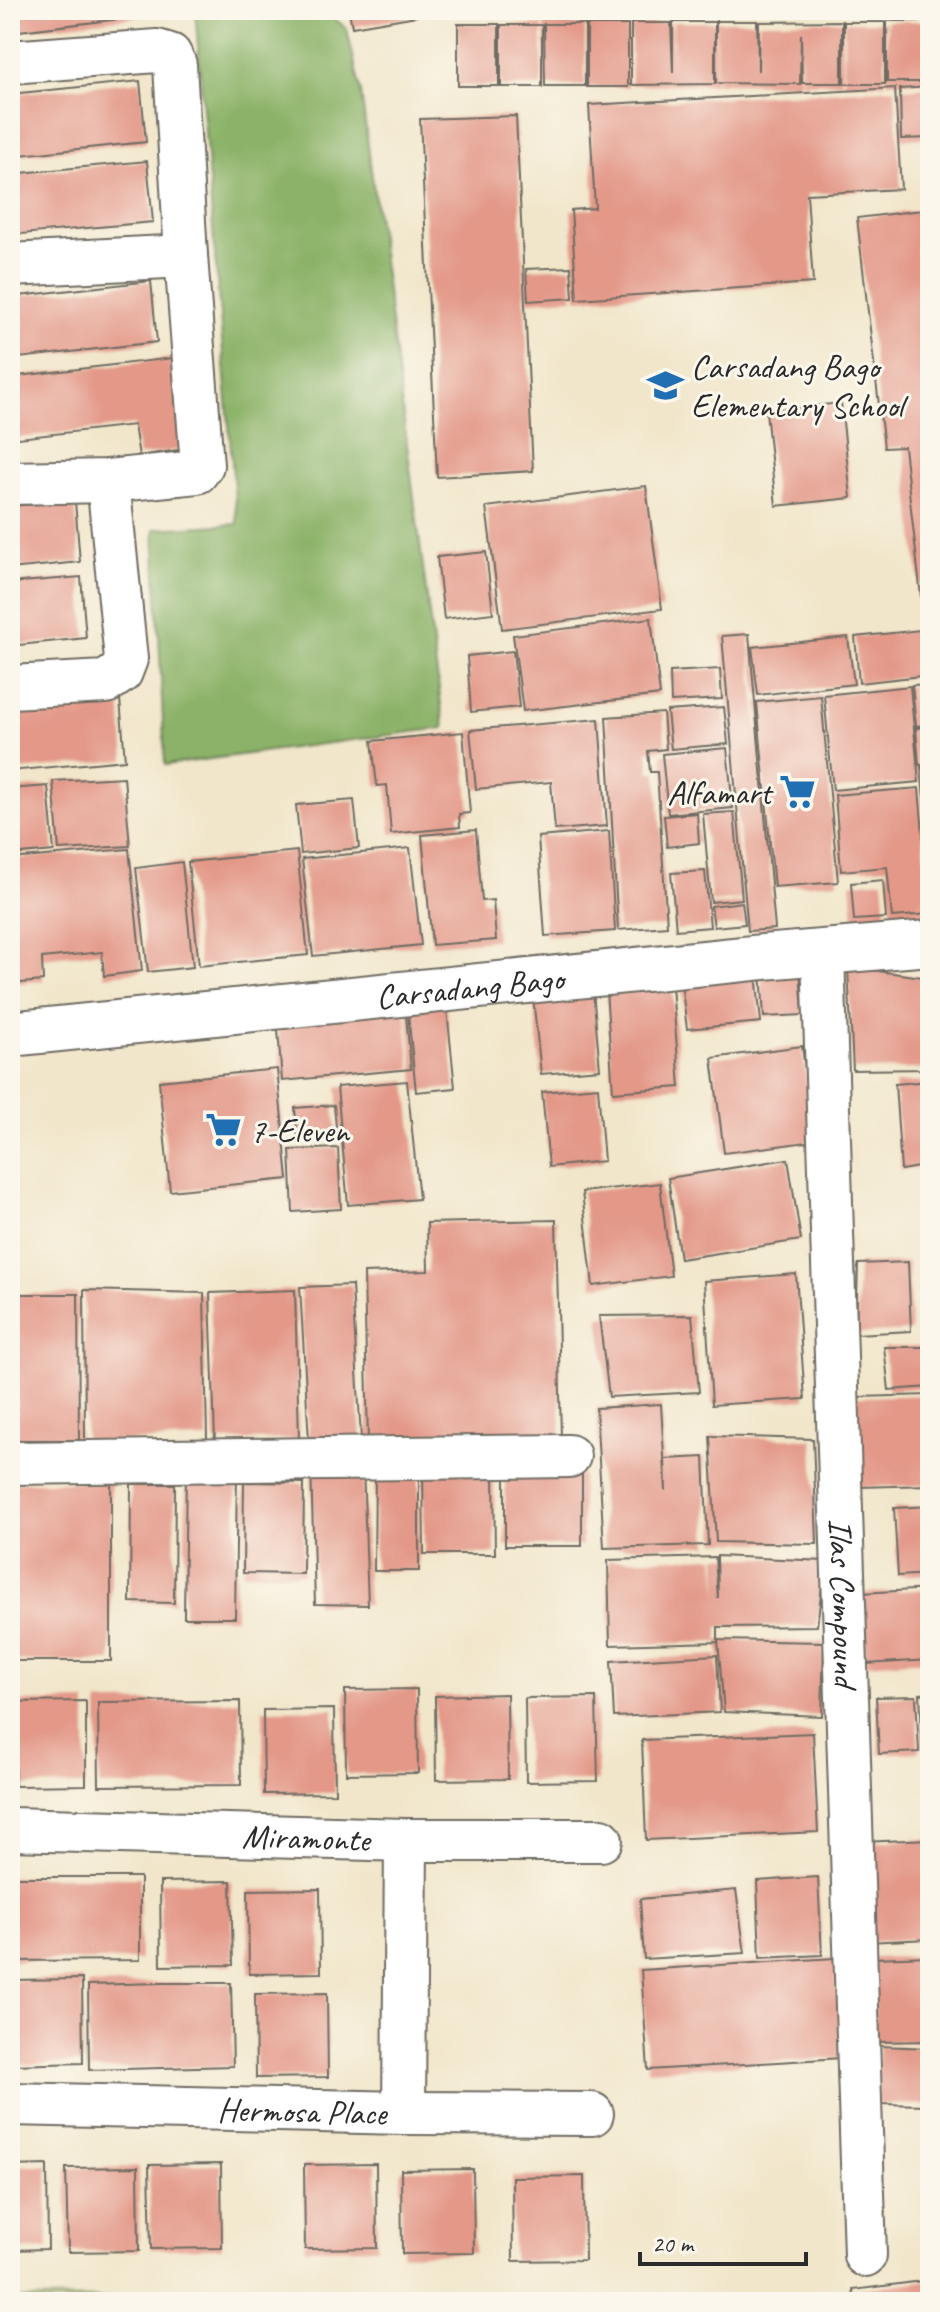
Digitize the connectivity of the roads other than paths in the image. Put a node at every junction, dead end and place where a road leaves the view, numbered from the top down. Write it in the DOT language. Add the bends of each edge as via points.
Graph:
graph roads {
  1 [pos="10,62"];
  2 [pos="186,256"];
  3 [pos="10,265"];
  4 [pos="108,481"];
  5 [pos="10,483"];
  6 [pos="10,687"];
  7 [pos="930,943"];
  8 [pos="823,953"];
  9 [pos="10,1034"];
  10 [pos="569,1456"];
  11 [pos="10,1463"];
  12 [pos="10,1829"];
  13 [pos="406,1840"];
  14 [pos="601,1840"];
  15 [pos="10,2104"];
  16 [pos="404,2113"];
  17 [pos="592,2114"];
  18 [pos="865,2255"];
  1 -- 2 [label="street" via="157,51 170,55 175,65"];
  2 -- 3 [label="street"];
  2 -- 4 [label="street" via="202,465 197,472"];
  4 -- 5 [label="street"];
  4 -- 6 [label="street" via="126,659 121,672 106,682"];
  7 -- 8 [label="street, Carsadang Bago"];
  8 -- 9 [label="street, Carsadang Bago"];
  8 -- 18 [label="street, Ilas Compound"];
  10 -- 11 [label="street"];
  12 -- 13 [label="street, Miramonte"];
  13 -- 14 [label="street, Miramonte"];
  13 -- 16 [label="street"];
  15 -- 16 [label="street, Hermosa Place"];
  16 -- 17 [label="street, Hermosa Place"];
}
